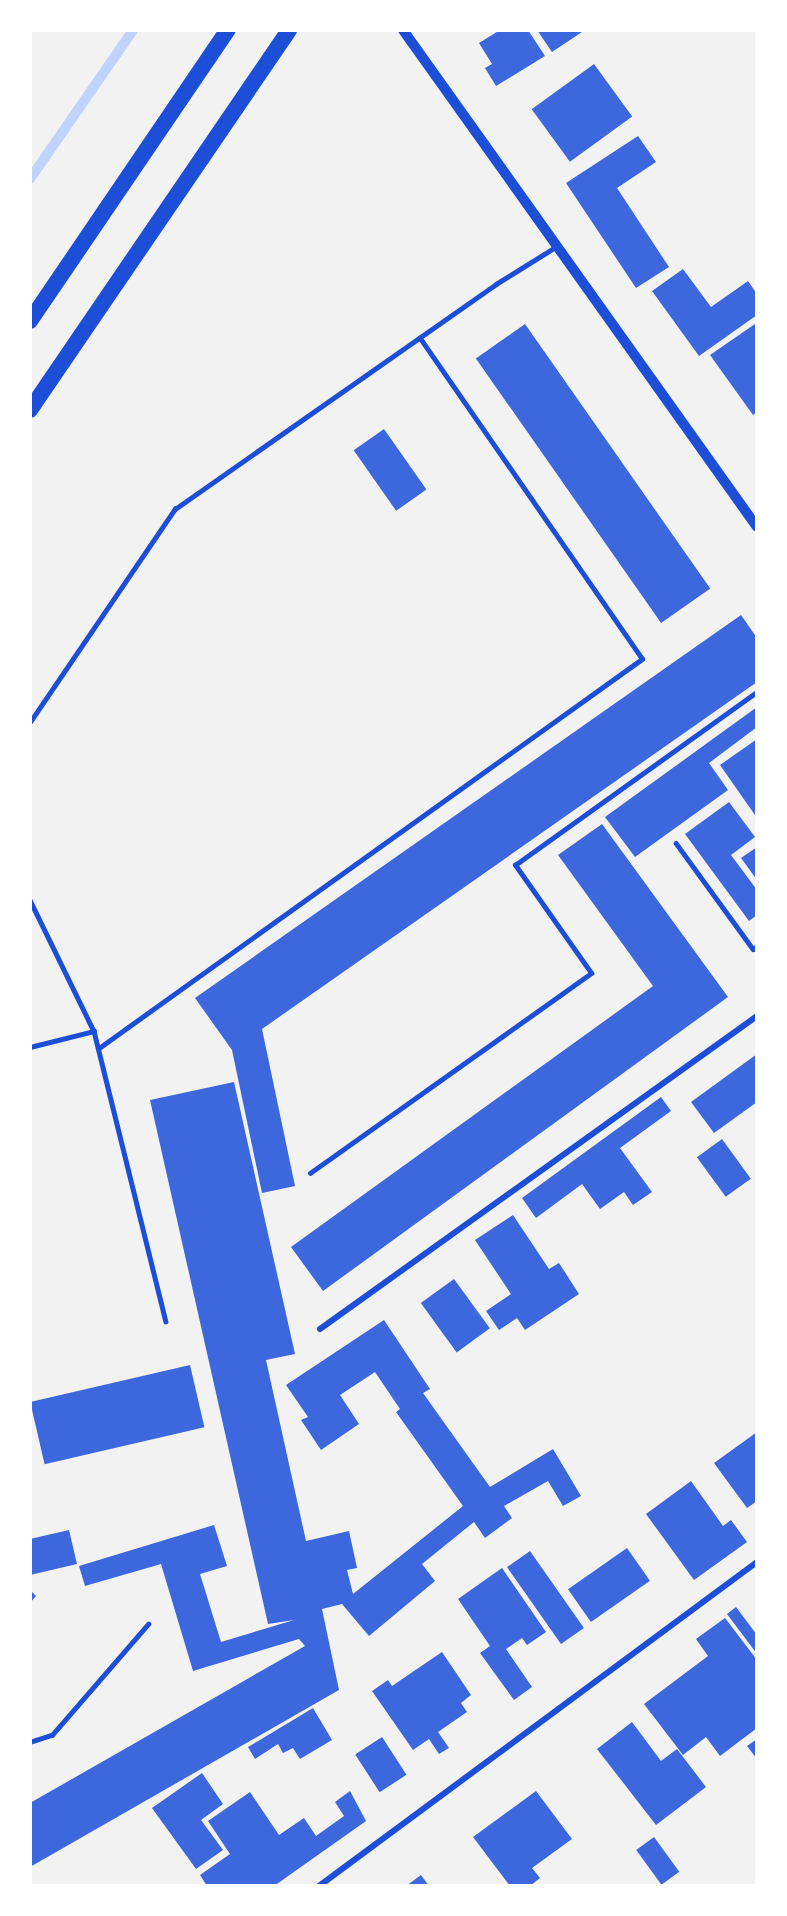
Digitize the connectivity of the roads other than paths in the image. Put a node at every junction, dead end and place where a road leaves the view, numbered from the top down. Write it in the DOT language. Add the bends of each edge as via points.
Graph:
graph roads {
  1 [pos="228,30"];
  2 [pos="289,30"];
  3 [pos="403,30"];
  4 [pos="557,246"];
  5 [pos="30,321"];
  6 [pos="420,338"];
  7 [pos="30,410"];
  8 [pos="757,527"];
  9 [pos="757,692"];
  10 [pos="30,722"];
  11 [pos="676,843"];
  12 [pos="30,900"];
  13 [pos="757,946"];
  14 [pos="757,1016"];
  15 [pos="94,1030"];
  16 [pos="30,1047"];
  17 [pos="99,1048"];
  18 [pos="310,1173"];
  19 [pos="166,1321"];
  20 [pos="320,1329"];
  21 [pos="757,1562"];
  22 [pos="148,1624"];
  23 [pos="30,1742"];
  24 [pos="319,1886"];
  1 -- 5 [label="highway"];
  2 -- 7 [label="highway"];
  3 -- 4 [label="street"];
  4 -- 6 [label="lane"];
  4 -- 8 [label="street"];
  6 -- 10 [label="lane" via="175,510"];
  6 -- 17 [label="lane" via="642,659"];
  9 -- 18 [label="lane" via="515,865 591,973"];
  11 -- 13 [label="lane" via="753,949"];
  12 -- 15 [label="lane"];
  14 -- 20 [label="street"];
  15 -- 16 [label="lane"];
  15 -- 17 [label="lane"];
  17 -- 19 [label="lane"];
  21 -- 24 [label="street"];
  22 -- 23 [label="lane" via="52,1734"];
}
